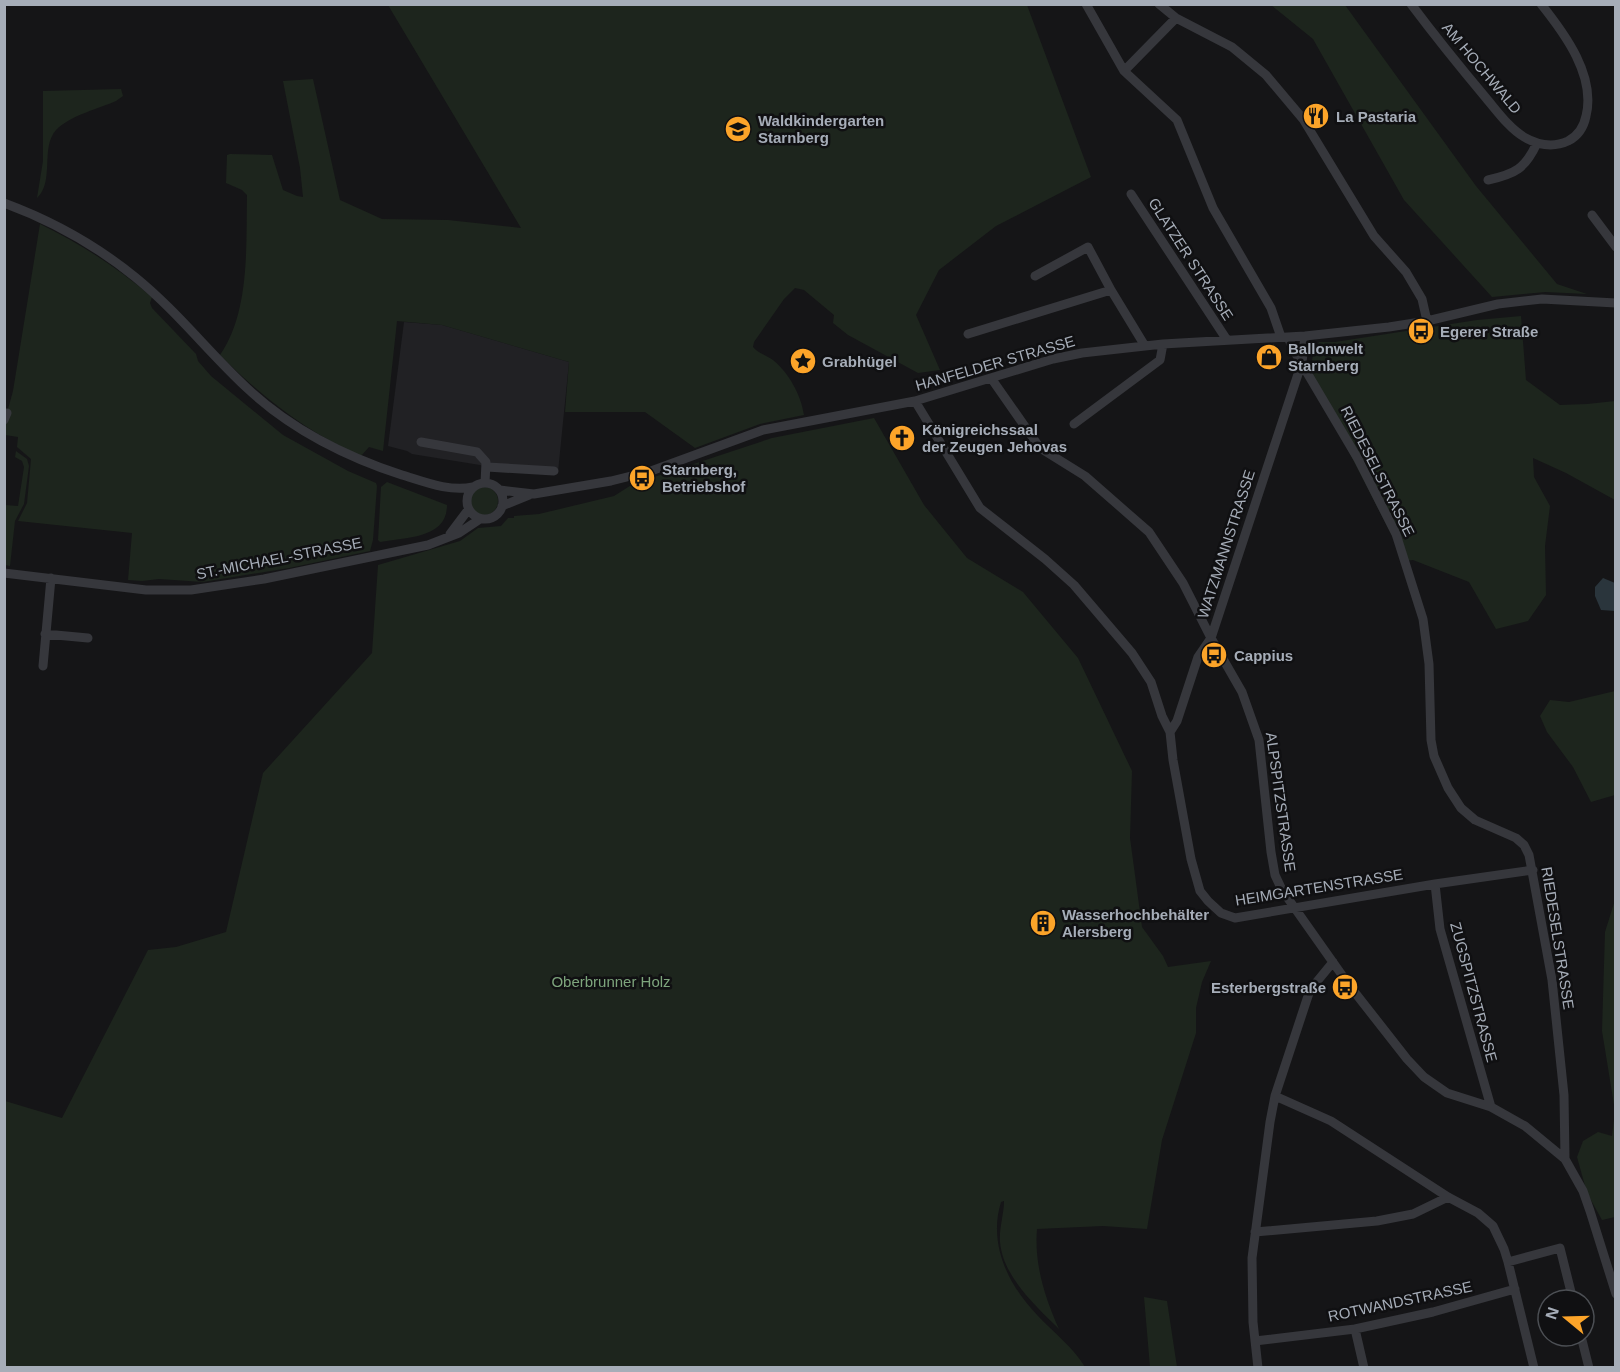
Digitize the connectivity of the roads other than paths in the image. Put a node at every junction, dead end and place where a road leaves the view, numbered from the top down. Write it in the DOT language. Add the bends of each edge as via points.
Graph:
graph roads {
  1 [pos="1086,4"];
  2 [pos="1159,4"];
  3 [pos="1411,4"];
  4 [pos="1541,4"];
  5 [pos="1176,18"];
  6 [pos="1124,71"];
  7 [pos="1537,143"];
  8 [pos="1488,180"];
  9 [pos="1131,194"];
  10 [pos="4,203"];
  11 [pos="1592,215"];
  12 [pos="1616,247"];
  13 [pos="1035,276"];
  14 [pos="1111,290"];
  15 [pos="1616,303"];
  16 [pos="1427,321"];
  17 [pos="968,334"];
  18 [pos="1305,336"];
  19 [pos="1285,337"];
  20 [pos="1227,340"];
  21 [pos="1163,344"];
  22 [pos="1145,346"];
  23 [pos="1302,362"];
  24 [pos="991,378"];
  25 [pos="915,401"];
  26 [pos="1074,424"];
  27 [pos="421,442"];
  28 [pos="487,466"];
  29 [pos="554,471"];
  30 [pos="485,483"];
  31 [pos="440,486"];
  32 [pos="473,487"];
  33 [pos="500,490"];
  34 [pos="534,494"];
  35 [pos="502,506"];
  36 [pos="468,508"];
  37 [pos="480,519"];
  38 [pos="449,536"];
  39 [pos="4,573"];
  40 [pos="51,578"];
  41 [pos="45,634"];
  42 [pos="88,638"];
  43 [pos="1211,638"];
  44 [pos="43,666"];
  45 [pos="1170,732"];
  46 [pos="1533,870"];
  47 [pos="1435,884"];
  48 [pos="1297,909"];
  49 [pos="1333,962"];
  50 [pos="1275,1096"];
  51 [pos="1491,1107"];
  52 [pos="1565,1159"];
  53 [pos="1448,1197"];
  54 [pos="1256,1232"];
  55 [pos="1508,1262"];
  56 [pos="1569,1288"];
  57 [pos="1515,1289"];
  58 [pos="1616,1294"];
  59 [pos="1355,1329"];
  60 [pos="1255,1341"];
  61 [pos="1584,1348"];
  62 [pos="1258,1368"];
  63 [pos="1364,1368"];
  64 [pos="1534,1368"];
  65 [pos="1589,1368"];
  1 -- 6 [label="street"];
  2 -- 5 [label="street"];
  3 -- 7 [label="street, AM HOCHWALD" via="1503,119"];
  4 -- 7 [label="street" via="1581,67 1589,106 1579,133 1548,146"];
  5 -- 6 [label="street"];
  5 -- 16 [label="street" via="1232,47 1266,75 1304,119 1374,236 1406,272 1422,299"];
  6 -- 19 [label="street, RIEDESELSTRASSE" via="1176,120 1213,208"];
  7 -- 8 [label="street" via="1530,159 1518,170"];
  9 -- 20 [label="street, GLATZER STRASSE"];
  10 -- 31 [label="street" via="76,237 134,276 168,305 249,391 290,422 379,467"];
  11 -- 12 [label="street"];
  13 -- 14 [label="street" via="1088,247"];
  14 -- 17 [label="street"];
  14 -- 22 [label="street"];
  15 -- 16 [label="street, HANFELDER STRASSE" via="1542,299 1498,304"];
  16 -- 18 [label="street, HANFELDER STRASSE"];
  18 -- 19 [label="street, HANFELDER STRASSE"];
  18 -- 23 [label="street, WATZMANNSTRASSE"];
  19 -- 20 [label="street, HANFELDER STRASSE"];
  19 -- 23 [label="street, RIEDESELSTRASSE"];
  20 -- 21 [label="street, HANFELDER STRASSE"];
  21 -- 22 [label="street, HANFELDER STRASSE"];
  21 -- 26 [label="street" via="1160,360"];
  22 -- 24 [label="street, HANFELDER STRASSE" via="1053,359"];
  23 -- 43 [label="street, WATZMANNSTRASSE"];
  23 -- 46 [label="street, RIEDESELSTRASSE" via="1396,534 1423,619 1429,664 1431,740 1448,788 1475,820 1516,837 1524,845"];
  24 -- 25 [label="street, HANFELDER STRASSE"];
  24 -- 43 [label="street, ALPSPITZSTRASSE" via="1040,448 1084,476 1149,532 1183,583"];
  25 -- 34 [label="street, HANFELDER STRASSE" via="763,430 651,471"];
  25 -- 45 [label="street, HEIMGARTENSTRASSE" via="980,508 1074,585 1132,653 1151,682"];
  27 -- 28 [label="street" via="477,452"];
  28 -- 29 [label="street"];
  28 -- 30 [label="street"];
  30 -- 32 [label="street"];
  30 -- 33 [label="street"];
  31 -- 32 [label="street"];
  31 -- 36 [label="street"];
  32 -- 36 [label="street" via="467,495"];
  33 -- 34 [label="street, HANFELDER STRASSE"];
  33 -- 35 [label="street"];
  34 -- 35 [label="street, HANFELDER STRASSE"];
  35 -- 37 [label="street" via="494,517"];
  36 -- 37 [label="street"];
  36 -- 38 [label="street"];
  37 -- 38 [label="street, ST.-MICHAEL-STRASSE"];
  38 -- 40 [label="street, ST.-MICHAEL-STRASSE" via="428,545 191,590 146,590"];
  39 -- 40 [label="street, ST.-MICHAEL-STRASSE"];
  40 -- 41 [label="street"];
  41 -- 42 [label="street"];
  41 -- 44 [label="street"];
  43 -- 45 [label="street, WATZMANNSTRASSE" via="1198,657"];
  43 -- 48 [label="street, ALPSPITZSTRASSE" via="1242,692 1259,740 1275,875"];
  45 -- 48 [label="street, HEIMGARTENSTRASSE" via="1200,891 1221,913 1235,918"];
  46 -- 47 [label="street, HEIMGARTENSTRASSE"];
  46 -- 52 [label="street, RIEDESELSTRASSE" via="1552,980 1564,1095"];
  47 -- 48 [label="street, HEIMGARTENSTRASSE"];
  47 -- 51 [label="street, ZUGSPITZSTRASSE" via="1440,929"];
  48 -- 49 [label="street, ALPSPITZSTRASSE"];
  49 -- 50 [label="street" via="1310,990"];
  49 -- 51 [label="street, ALPSPITZSTRASSE" via="1424,1077 1447,1093"];
  50 -- 53 [label="street" via="1331,1121"];
  50 -- 54 [label="street"];
  51 -- 52 [label="street, ALPSPITZSTRASSE" via="1528,1128"];
  52 -- 58 [label="street, RIEDESELSTRASSE" via="1583,1191"];
  53 -- 54 [label="street" via="1413,1214 1377,1221"];
  53 -- 55 [label="street" via="1493,1226"];
  54 -- 60 [label="street" via="1252,1274"];
  55 -- 56 [label="street" via="1560,1248"];
  55 -- 57 [label="street"];
  57 -- 59 [label="street, ROTWANDSTRASSE"];
  57 -- 64 [label="street"];
  59 -- 60 [label="street, ROTWANDSTRASSE"];
  59 -- 63 [label="street"];
  60 -- 62 [label="street"];
  61 -- 65 [label="street"];
}
